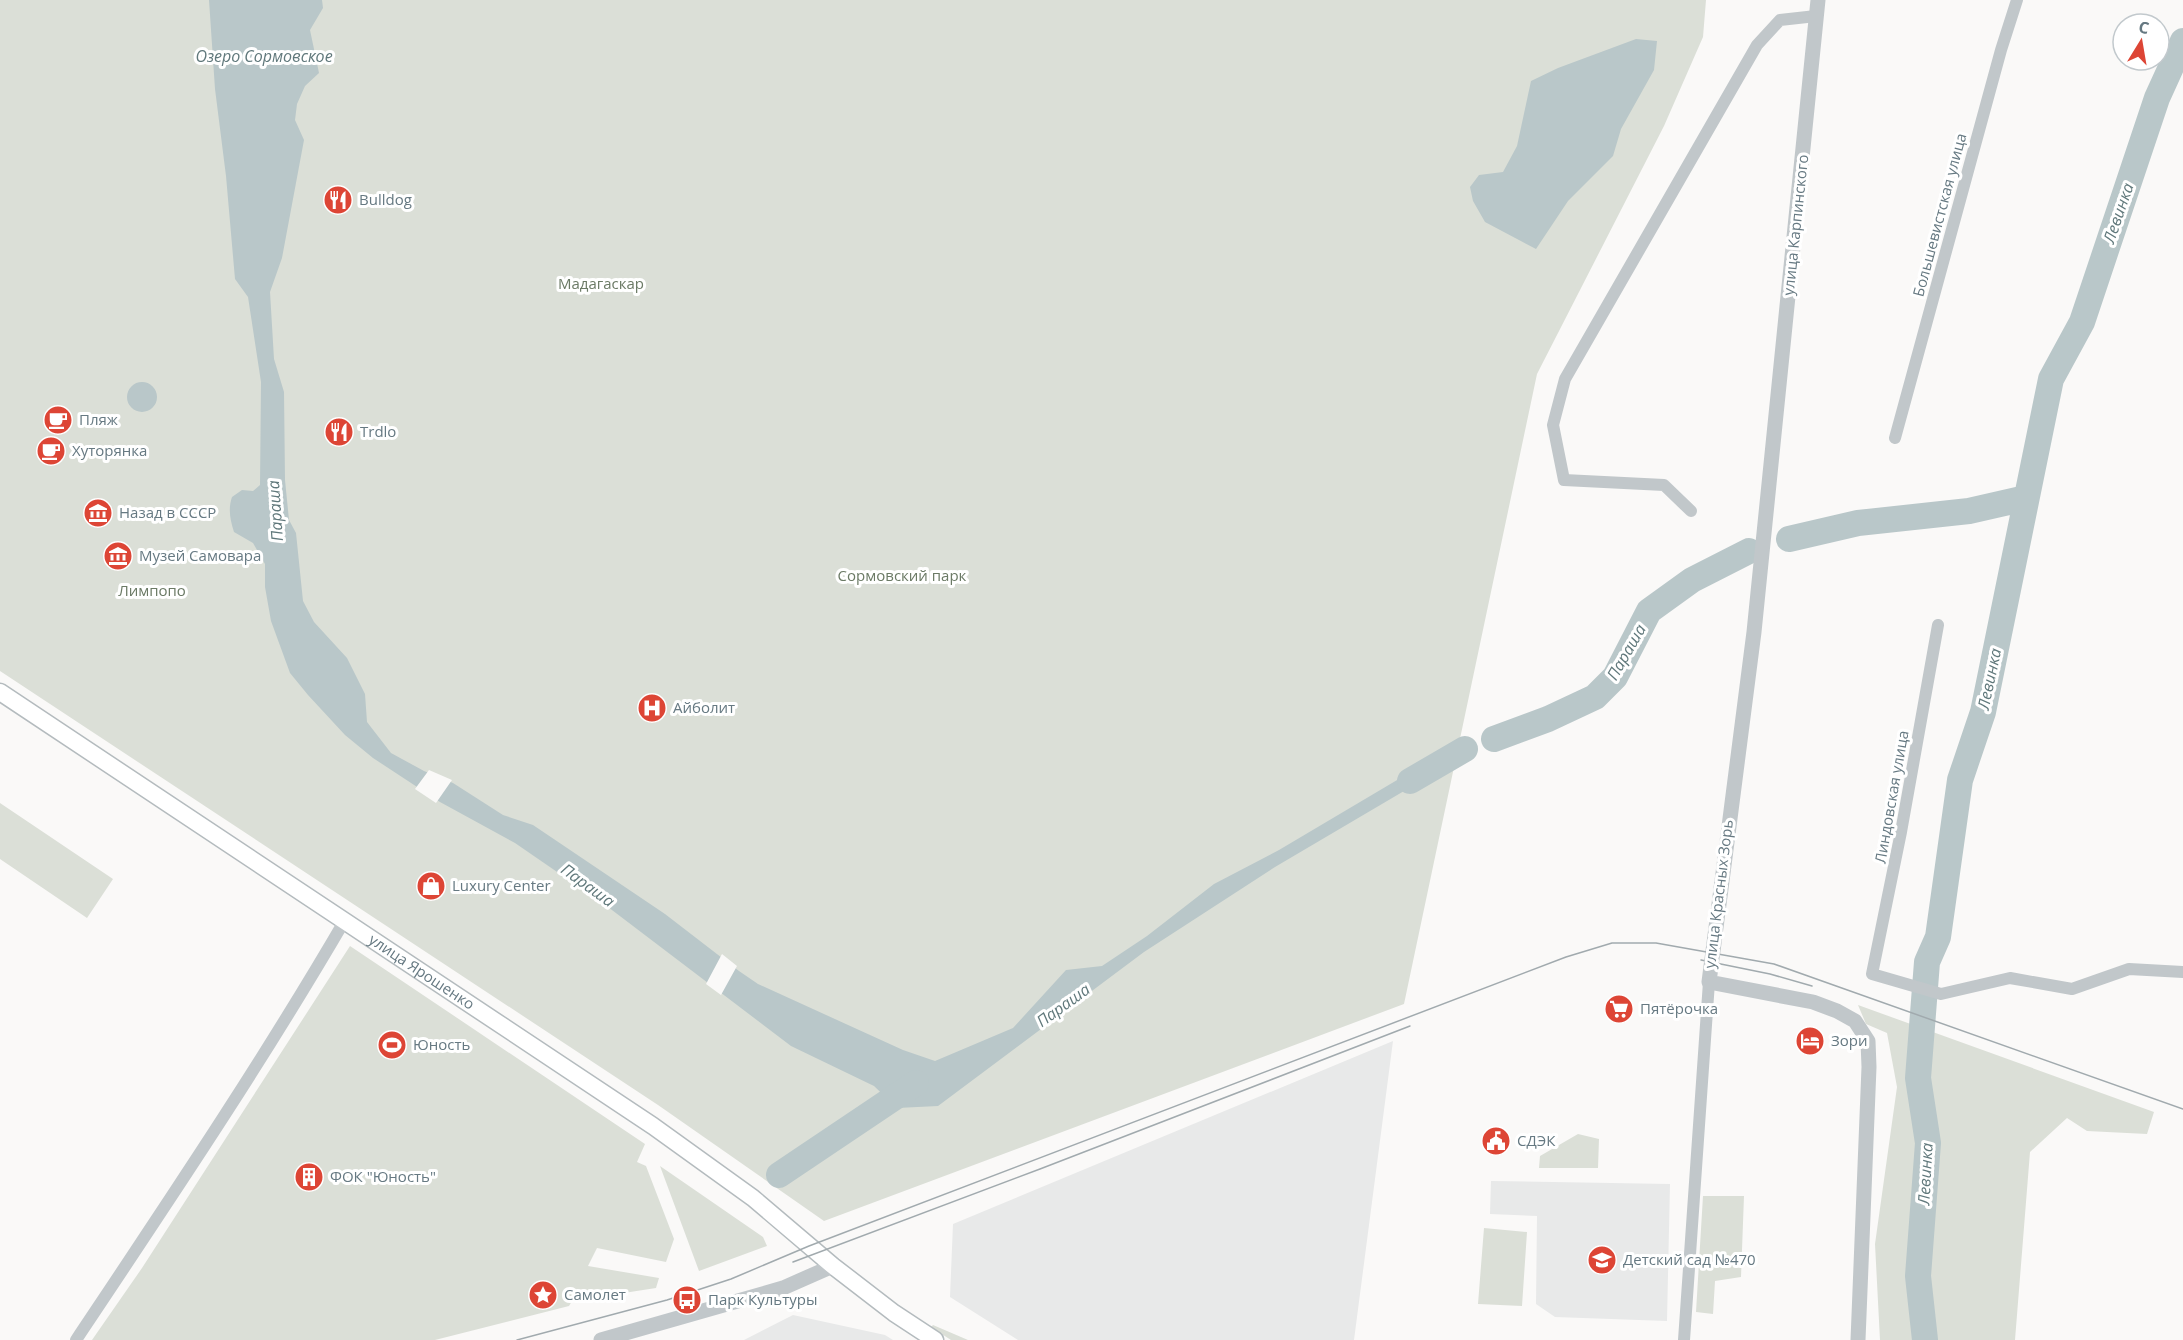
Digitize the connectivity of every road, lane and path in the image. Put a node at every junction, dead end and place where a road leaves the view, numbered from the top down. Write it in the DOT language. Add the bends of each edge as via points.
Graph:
graph roads {
  1 [pos="1818,0"];
  2 [pos="2017,0"];
  3 [pos="1816,16"];
  4 [pos="1895,438"];
  5 [pos="1772,450"];
  6 [pos="1691,511"];
  7 [pos="1938,625"];
  8 [pos="0,692"];
  9 [pos="345,920"];
  10 [pos="2183,972"];
  11 [pos="1709,981"];
  12 [pos="833,1266"];
  13 [pos="76,1340"];
  14 [pos="601,1340"];
  15 [pos="935,1340"];
  16 [pos="1684,1340"];
  17 [pos="1858,1340"];
  1 -- 3 [label="street, улица Карпинского"];
  2 -- 4 [label="street, Большевистская улица"];
  3 -- 5 [label="street, улица Карпинского"];
  3 -- 6 [label="street" via="1780,20 1757,45 1565,380 1553,425 1564,480 1664,485"];
  5 -- 11 [label="street, улица Красных Зорь" via="1754,632"];
  7 -- 10 [label="street, Линдовская улица" via="1872,974 1941,994 2010,978 2072,989 2129,969"];
  8 -- 9 [label="main road, улица Ярошенко"];
  9 -- 12 [label="main road, улица Ярошенко" via="708,1165"];
  9 -- 13 [label="street"];
  11 -- 16 [label="street, улица Красных Зорь"];
  11 -- 17 [label="street" via="1813,1002 1837,1011 1855,1021 1868,1041"];
  12 -- 14 [label="street" via="783,1288"];
  12 -- 15 [label="main road, улица Ярошенко"];
}
